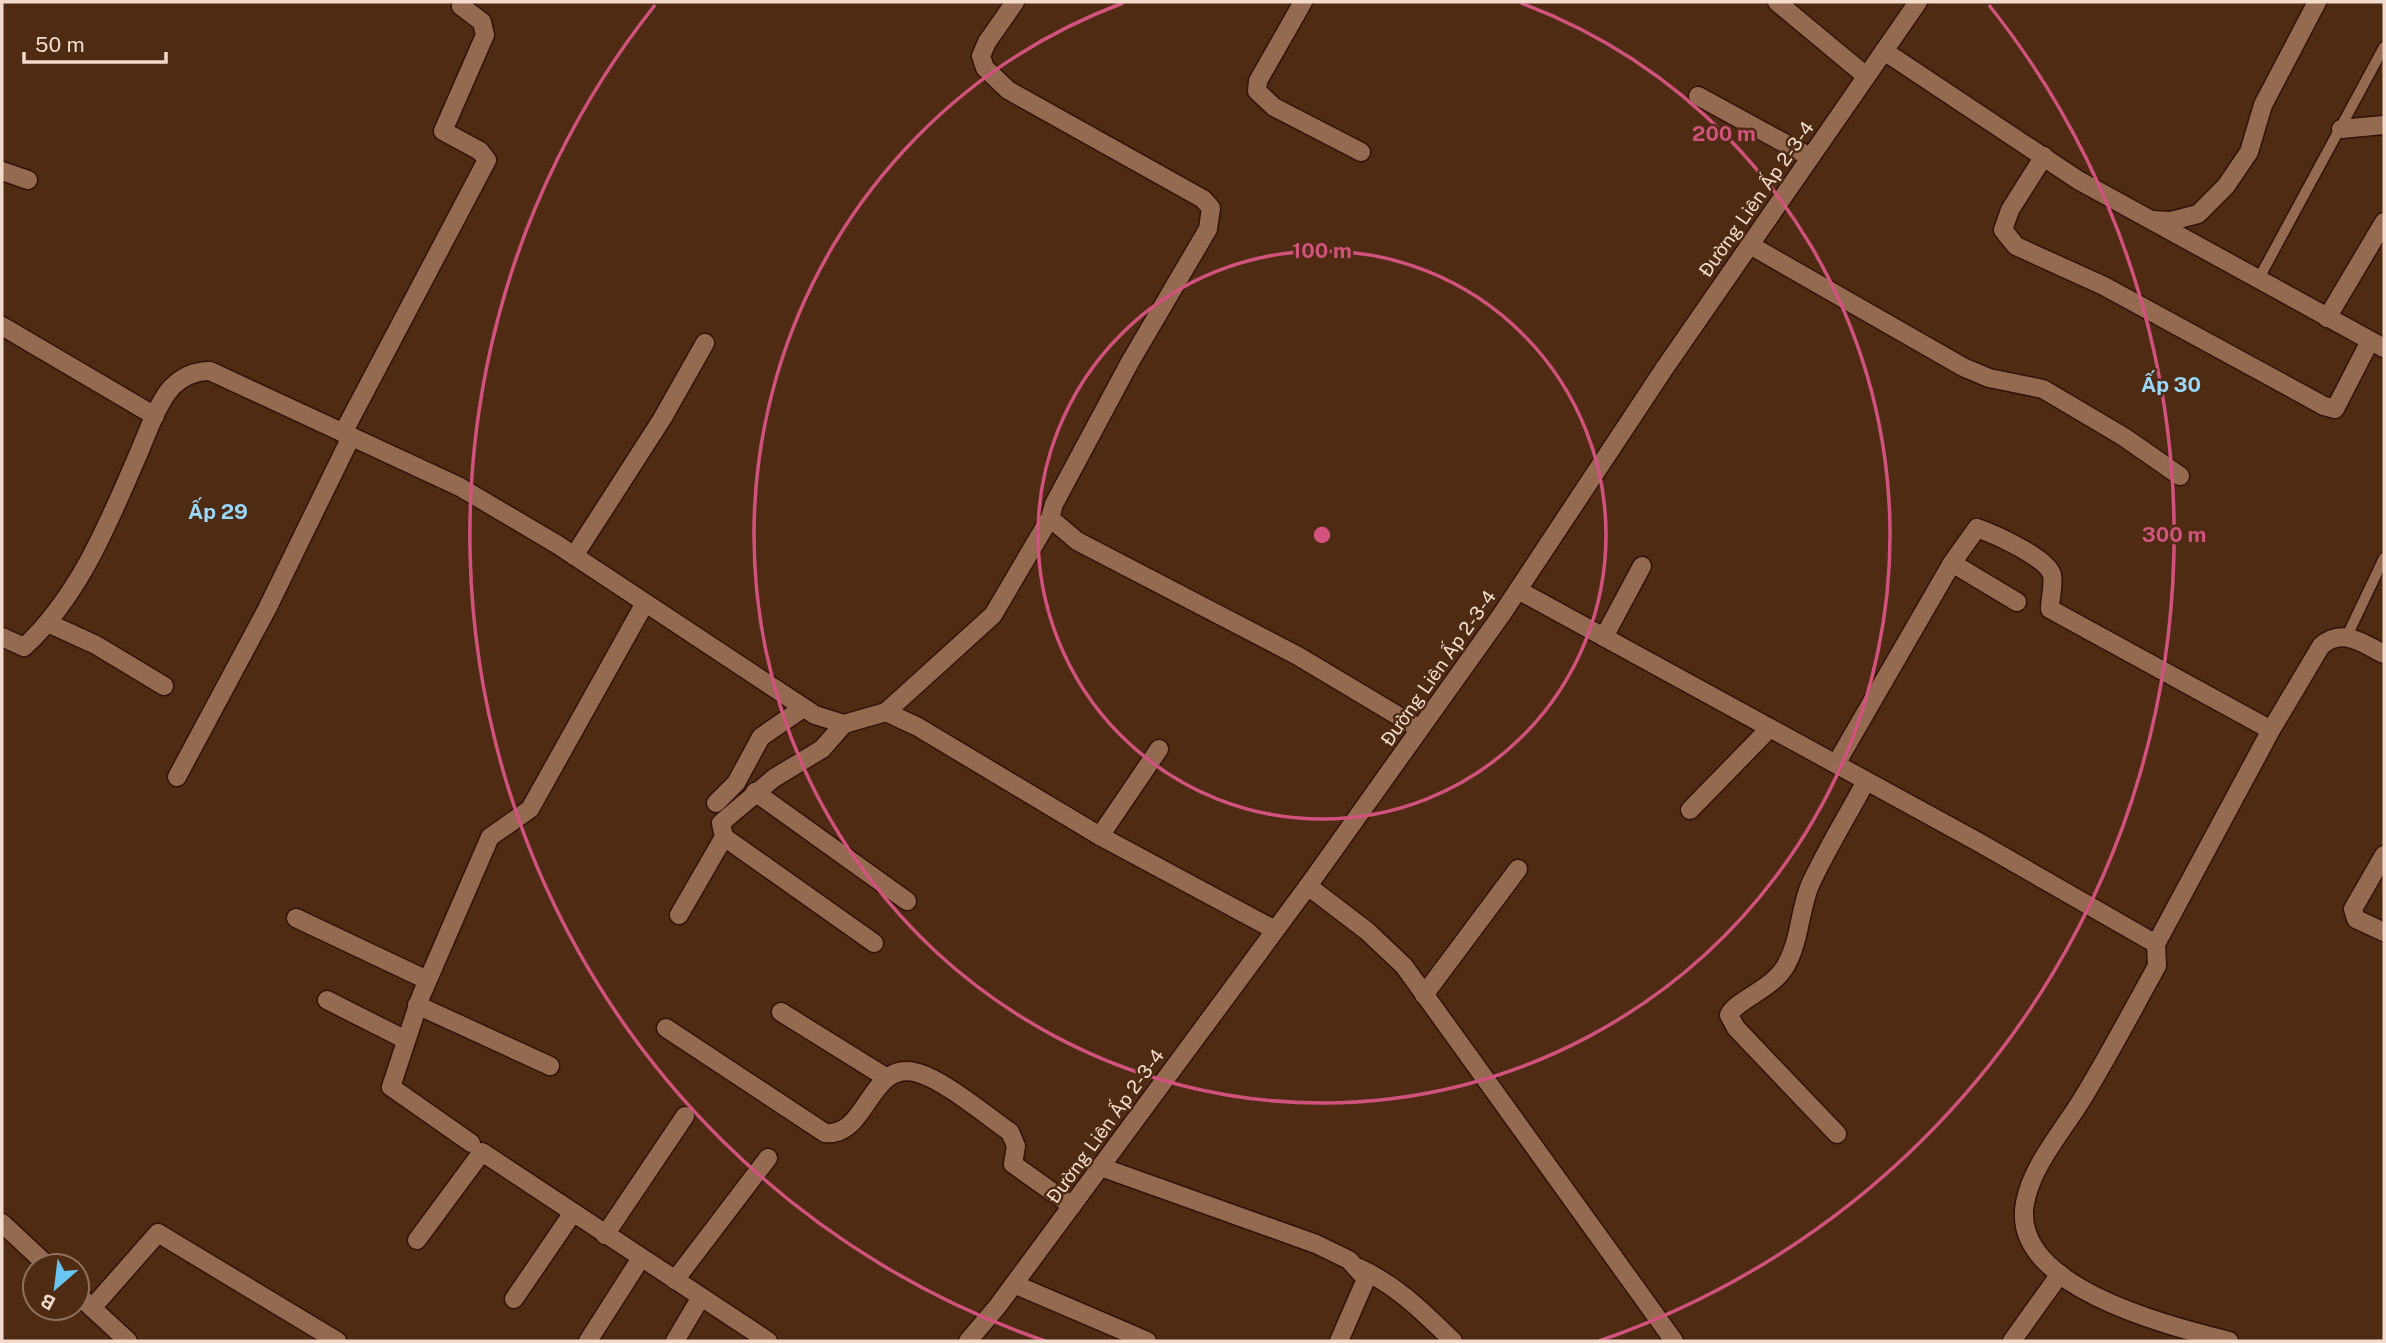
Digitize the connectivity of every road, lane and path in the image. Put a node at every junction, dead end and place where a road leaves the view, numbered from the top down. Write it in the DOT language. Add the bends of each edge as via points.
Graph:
graph roads {
  1 [pos="462,2"];
  2 [pos="1015,2"];
  3 [pos="1303,2"];
  4 [pos="1777,2"];
  5 [pos="1917,2"];
  6 [pos="2317,2"];
  7 [pos="2384,47"];
  8 [pos="1884,51"];
  9 [pos="1866,76"];
  10 [pos="1698,96"];
  11 [pos="2384,125"];
  12 [pos="2341,129"];
  13 [pos="1361,152"];
  14 [pos="2044,156"];
  15 [pos="1810,157"];
  16 [pos="2,171"];
  17 [pos="28,180"];
  18 [pos="2151,220"];
  19 [pos="2384,222"];
  20 [pos="1750,245"];
  21 [pos="2258,280"];
  22 [pos="2327,318"];
  23 [pos="2,326"];
  24 [pos="705,343"];
  25 [pos="2377,344"];
  26 [pos="155,416"];
  27 [pos="347,435"];
  28 [pos="2180,476"];
  29 [pos="1050,518"];
  30 [pos="574,556"];
  31 [pos="2384,558"];
  32 [pos="1952,563"];
  33 [pos="1642,566"];
  34 [pos="1518,590"];
  35 [pos="2017,602"];
  36 [pos="645,603"];
  37 [pos="47,623"];
  38 [pos="2347,636"];
  39 [pos="2,637"];
  40 [pos="1604,637"];
  41 [pos="2384,654"];
  42 [pos="164,686"];
  43 [pos="803,708"];
  44 [pos="886,712"];
  45 [pos="844,724"];
  46 [pos="1770,728"];
  47 [pos="1420,729"];
  48 [pos="2271,730"];
  49 [pos="1159,749"];
  50 [pos="1836,764"];
  51 [pos="177,777"];
  52 [pos="1866,781"];
  53 [pos="755,792"];
  54 [pos="716,803"];
  55 [pos="1690,810"];
  56 [pos="723,836"];
  57 [pos="1101,836"];
  58 [pos="2384,855"];
  59 [pos="1518,869"];
  60 [pos="1308,886"];
  61 [pos="907,901"];
  62 [pos="678,915"];
  63 [pos="296,918"];
  64 [pos="1275,930"];
  65 [pos="2384,932"];
  66 [pos="874,943"];
  67 [pos="2156,944"];
  68 [pos="427,980"];
  69 [pos="1424,995"];
  70 [pos="327,1000"];
  71 [pos="417,1006"];
  72 [pos="780,1013"];
  73 [pos="666,1028"];
  74 [pos="406,1040"];
  75 [pos="550,1066"];
  76 [pos="887,1078"];
  77 [pos="685,1116"];
  78 [pos="1837,1134"];
  79 [pos="471,1143"];
  80 [pos="768,1157"];
  81 [pos="1101,1167"];
  82 [pos="1072,1206"];
  83 [pos="572,1214"];
  84 [pos="2,1223"];
  85 [pos="605,1235"];
  86 [pos="418,1240"];
  87 [pos="33,1252"];
  88 [pos="641,1258"];
  89 [pos="1359,1268"];
  90 [pos="2060,1274"];
  91 [pos="675,1280"];
  92 [pos="1014,1284"];
  93 [pos="701,1297"];
  94 [pos="514,1299"];
  95 [pos="92,1308"];
  96 [pos="2206,1338"];
  97 [pos="759,1339"];
  98 [pos="128,1341"];
  99 [pos="337,1341"];
  100 [pos="588,1341"];
  101 [pos="675,1341"];
  102 [pos="968,1341"];
  103 [pos="1147,1341"];
  104 [pos="1339,1341"];
  105 [pos="1453,1341"];
  106 [pos="1674,1341"];
  107 [pos="2012,1341"];
  108 [pos="2229,1341"];
  1 -- 27 [label="street" via="461,6 482,22 485,34 443,131 480,151 486,160"];
  2 -- 29 [label="street" via="987,42 981,57 985,68 1008,90 1203,199 1211,208 1208,229 1124,374"];
  3 -- 13 [label="street" via="1258,80 1257,91 1274,107"];
  4 -- 9 [label="street"];
  5 -- 8 [label="street, Đường Liên Ấp 2-3-4"];
  6 -- 18 [label="street" via="2263,105 2249,152 2226,186 2198,214 2171,221"];
  7 -- 12 [label="lane"];
  8 -- 9 [label="street, Đường Liên Ấp 2-3-4"];
  8 -- 14 [label="street"];
  9 -- 15 [label="street, Đường Liên Ấp 2-3-4"];
  10 -- 15 [label="street"];
  11 -- 12 [label="street"];
  12 -- 21 [label="lane"];
  14 -- 18 [label="street"];
  14 -- 25 [label="street" via="2010,210 2003,230 2016,246 2104,286 2335,409"];
  15 -- 20 [label="street, Đường Liên Ấp 2-3-4"];
  16 -- 17 [label="street"];
  18 -- 21 [label="street"];
  19 -- 22 [label="street"];
  20 -- 28 [label="street" via="1963,367 1989,378 2043,389"];
  20 -- 34 [label="street, Đường Liên Ấp 2-3-4"];
  21 -- 22 [label="street"];
  22 -- 25 [label="street"];
  23 -- 26 [label="street"];
  24 -- 30 [label="street"];
  26 -- 27 [label="street" via="171,388 194,371 210,371"];
  26 -- 37 [label="street" via="104,534"];
  27 -- 30 [label="street" via="460,487"];
  27 -- 51 [label="street" via="267,609"];
  29 -- 44 [label="street" via="993,615"];
  29 -- 47 [label="street" via="1076,541 1297,656"];
  30 -- 36 [label="street"];
  31 -- 38 [label="lane"];
  32 -- 35 [label="street"];
  32 -- 48 [label="street" via="1977,528 1993,533 2049,567 2053,579 2050,609"];
  32 -- 50 [label="street"];
  33 -- 40 [label="street"];
  34 -- 40 [label="street"];
  34 -- 47 [label="street, Đường Liên Ấp 2-3-4"];
  36 -- 43 [label="street"];
  36 -- 68 [label="street" via="530,809 490,837"];
  37 -- 39 [label="street" via="24,647"];
  37 -- 42 [label="street" via="96,645"];
  38 -- 41 [label="street"];
  38 -- 48 [label="street" via="2331,637 2321,646"];
  40 -- 46 [label="street"];
  43 -- 45 [label="street"];
  43 -- 54 [label="street" via="761,737 736,783"];
  44 -- 45 [label="street"];
  44 -- 57 [label="street"];
  45 -- 53 [label="street" via="822,748"];
  46 -- 50 [label="street"];
  46 -- 55 [label="street"];
  47 -- 60 [label="street, Đường Liên Ấp 2-3-4"];
  48 -- 67 [label="street"];
  49 -- 57 [label="street"];
  50 -- 52 [label="street"];
  52 -- 67 [label="street"];
  52 -- 78 [label="street" via="1811,884 1786,965 1767,988 1729,1015 1736,1028"];
  53 -- 56 [label="street" via="721,823"];
  53 -- 61 [label="street"];
  56 -- 62 [label="street"];
  56 -- 66 [label="street"];
  57 -- 64 [label="street"];
  58 -- 65 [label="street" via="2353,909 2356,919"];
  59 -- 69 [label="street"];
  60 -- 64 [label="street, Đường Liên Ấp 2-3-4"];
  60 -- 69 [label="street" via="1367,931 1404,966"];
  63 -- 68 [label="street"];
  64 -- 81 [label="street, Đường Liên Ấp 2-3-4"];
  67 -- 90 [label="street" via="2157,966 2031,1180 2024,1206 2026,1233 2036,1253"];
  68 -- 71 [label="street"];
  69 -- 106 [label="street"];
  70 -- 74 [label="street"];
  71 -- 74 [label="street"];
  71 -- 75 [label="street"];
  72 -- 76 [label="street"];
  73 -- 76 [label="street" via="825,1133 848,1127"];
  74 -- 79 [label="street" via="391,1087"];
  76 -- 82 [label="street" via="908,1071 928,1076 1010,1132 1016,1146 1013,1164"];
  77 -- 85 [label="street"];
  80 -- 91 [label="street"];
  81 -- 82 [label="street, Đường Liên Ấp 2-3-4"];
  81 -- 89 [label="street" via="1252,1219"];
  82 -- 92 [label="street, Đường Liên Ấp 2-3-4"];
  83 -- 85 [label="street"];
  83 -- 86 [label="street" via="482,1152"];
  83 -- 94 [label="street"];
  84 -- 87 [label="street"];
  85 -- 88 [label="street"];
  88 -- 91 [label="street"];
  88 -- 100 [label="street"];
  89 -- 104 [label="street" via="1366,1279 1363,1293"];
  89 -- 105 [label="street" via="1405,1294"];
  90 -- 96 [label="street" via="2121,1308"];
  90 -- 107 [label="street"];
  91 -- 93 [label="street"];
  92 -- 102 [label="street, Đường Liên Ấp 2-3-4"];
  92 -- 103 [label="street"];
  93 -- 97 [label="street"];
  93 -- 101 [label="street"];
  95 -- 98 [label="street"];
  95 -- 99 [label="street" via="158,1233"];
  96 -- 108 [label="street"];
}
